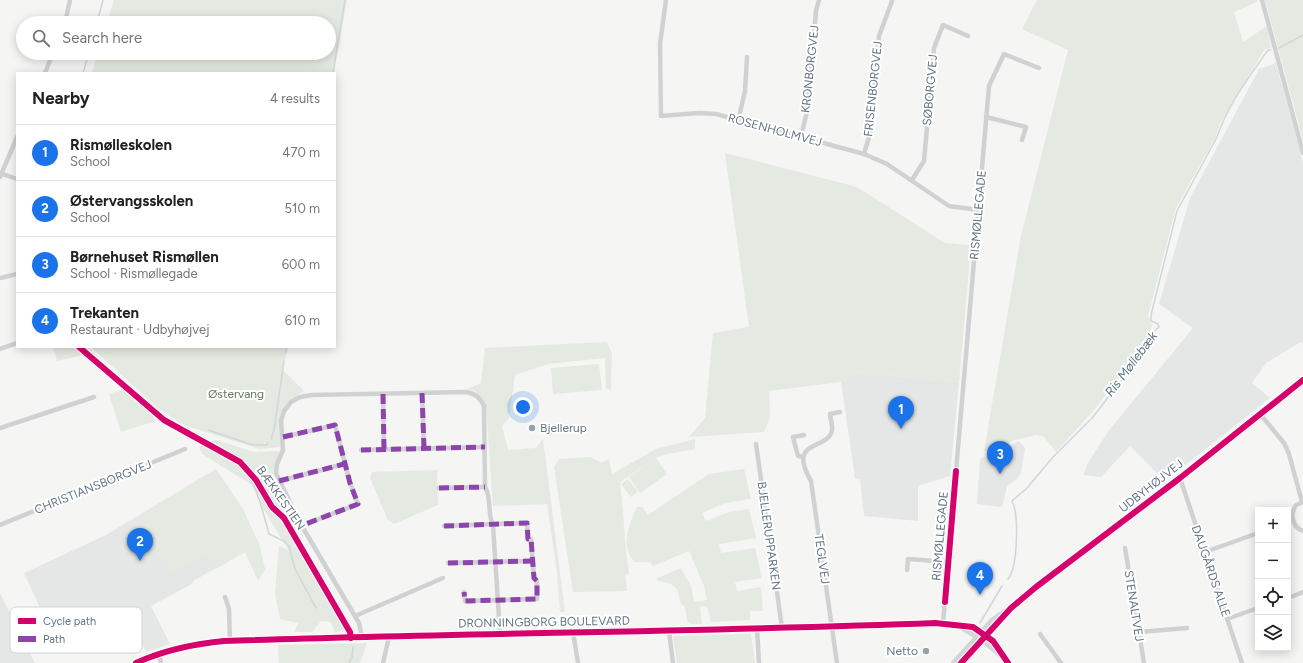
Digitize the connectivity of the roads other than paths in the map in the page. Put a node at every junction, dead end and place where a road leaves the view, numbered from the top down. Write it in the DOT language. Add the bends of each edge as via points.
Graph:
graph roads {
  1 [pos="70,0"];
  2 [pos="666,0"];
  3 [pos="819,0"];
  4 [pos="1262,0"];
  5 [pos="892,1"];
  6 [pos="67,16"];
  7 [pos="968,36"];
  8 [pos="747,58"];
  9 [pos="50,60"];
  10 [pos="1039,68"];
  11 [pos="45,72"];
  12 [pos="986,117"];
  13 [pos="738,121"];
  14 [pos="801,137"];
  15 [pos="16,139"];
  16 [pos="1022,140"];
  17 [pos="1303,153"];
  18 [pos="864,154"];
  19 [pos="0,174"];
  20 [pos="16,179"];
  21 [pos="912,180"];
  22 [pos="978,210"];
  23 [pos="16,274"];
  24 [pos="0,278"];
  25 [pos="16,343"];
  26 [pos="0,349"];
  27 [pos="1303,380"];
  28 [pos="422,393"];
  29 [pos="383,394"];
  30 [pos="94,397"];
  31 [pos="840,412"];
  32 [pos="1260,414"];
  33 [pos="0,428"];
  34 [pos="804,435"];
  35 [pos="283,437"];
  36 [pos="756,444"];
  37 [pos="485,447"];
  38 [pos="424,448"];
  39 [pos="185,449"];
  40 [pos="361,450"];
  41 [pos="384,450"];
  42 [pos="803,457"];
  43 [pos="344,464"];
  44 [pos="1180,478"];
  45 [pos="279,481"];
  46 [pos="485,487"];
  47 [pos="439,488"];
  48 [pos="1302,502"];
  49 [pos="1291,518"];
  50 [pos="1291,523"];
  51 [pos="0,525"];
  52 [pos="303,525"];
  53 [pos="493,525"];
  54 [pos="444,526"];
  55 [pos="1303,531"];
  56 [pos="1255,534"];
  57 [pos="1125,548"];
  58 [pos="1205,552"];
  59 [pos="533,561"];
  60 [pos="496,562"];
  61 [pos="949,562"];
  62 [pos="448,563"];
  63 [pos="907,570"];
  64 [pos="443,578"];
  65 [pos="464,592"];
  66 [pos="1303,592"];
  67 [pos="226,597"];
  68 [pos="1291,597"];
  69 [pos="499,600"];
  70 [pos="1255,609"];
  71 [pos="355,616"];
  72 [pos="1227,619"];
  73 [pos="943,623"];
  74 [pos="832,626"];
  75 [pos="782,628"];
  76 [pos="1187,628"];
  77 [pos="757,629"];
  78 [pos="669,631"];
  79 [pos="574,632"];
  80 [pos="1139,632"];
  81 [pos="500,634"];
  82 [pos="1040,634"];
  83 [pos="983,636"];
  84 [pos="389,637"];
  85 [pos="362,638"];
  86 [pos="230,641"];
  87 [pos="159,654"];
  88 [pos="1008,662"];
  89 [pos="136,663"];
  90 [pos="161,663"];
  91 [pos="383,663"];
  92 [pos="578,663"];
  93 [pos="673,663"];
  94 [pos="759,663"];
  95 [pos="837,663"];
  96 [pos="954,663"];
  97 [pos="961,663"];
  98 [pos="1061,663"];
  99 [pos="1144,663"];
  100 [pos="1242,663"];
  1 -- 6 [label="street"];
  2 -- 13 [label="street, ROSENHOLMVEJ" via="659,68 660,116 716,114"];
  3 -- 14 [label="street, KRONBORGVEJ" via="807,111"];
  4 -- 17 [label="street"];
  5 -- 18 [label="street, FRISENBORGVEJ" via="879,36 871,130"];
  7 -- 21 [label="street, SØBORGVEJ" via="943,25 934,48 924,161"];
  8 -- 13 [label="street"];
  9 -- 11 [label="street"];
  10 -- 12 [label="street, RISMØLLEGADE" via="1004,54 989,86"];
  12 -- 16 [label="street" via="1026,127"];
  12 -- 22 [label="street, RISMØLLEGADE"];
  13 -- 14 [label="street, ROSENHOLMVEJ"];
  14 -- 18 [label="street, ROSENHOLMVEJ"];
  15 -- 19 [label="street"];
  18 -- 21 [label="street, ROSENHOLMVEJ" via="887,164"];
  19 -- 20 [label="street"];
  21 -- 22 [label="street, ROSENHOLMVEJ" via="949,206"];
  22 -- 61 [label="street, RISMØLLEGADE"];
  23 -- 24 [label="street"];
  25 -- 26 [label="street"];
  27 -- 32 [label="street, UDBYHØJVEJ"];
  28 -- 29 [label="street"];
  28 -- 37 [label="street" via="467,392 480,398 484,406"];
  28 -- 38 [label="street"];
  29 -- 35 [label="street" via="300,397 291,402 284,411 281,420"];
  29 -- 41 [label="street"];
  30 -- 33 [label="street"];
  31 -- 42 [label="street" via="830,414 832,430 829,436 807,450"];
  32 -- 44 [label="street, UDBYHØJVEJ"];
  32 -- 48 [label="street" via="1284,443"];
  34 -- 42 [label="street, TEGLVEJ" via="793,437 798,456"];
  35 -- 43 [label="street" via="335,425"];
  35 -- 45 [label="street" via="283,450 276,464"];
  36 -- 75 [label="street, BJELLERUPPARKEN"];
  37 -- 38 [label="street"];
  37 -- 46 [label="street"];
  38 -- 41 [label="street"];
  39 -- 51 [label="street, CHRISTIANSBORGVEJ"];
  40 -- 41 [label="street"];
  42 -- 74 [label="street, TEGLVEJ" via="802,464 811,480"];
  43 -- 45 [label="street"];
  43 -- 52 [label="street" via="358,504"];
  44 -- 58 [label="street, DAUGÅRDS ALLE"];
  44 -- 83 [label="street, UDBYHØJVEJ" via="998,616"];
  45 -- 52 [label="street"];
  46 -- 47 [label="street"];
  46 -- 53 [label="street" via="489,493 490,520"];
  48 -- 49 [label="street" via="1293,509"];
  50 -- 55 [label="street"];
  52 -- 71 [label="street"];
  53 -- 54 [label="street"];
  53 -- 59 [label="street" via="527,523"];
  53 -- 60 [label="street"];
  56 -- 58 [label="street"];
  57 -- 80 [label="street, STENALTVEJ"];
  58 -- 72 [label="street, DAUGÅRDS ALLE"];
  59 -- 60 [label="street"];
  59 -- 69 [label="street" via="537,599"];
  60 -- 62 [label="street"];
  60 -- 69 [label="street"];
  61 -- 63 [label="street" via="908,558"];
  61 -- 73 [label="street, RISMØLLEGADE"];
  64 -- 71 [label="street"];
  65 -- 69 [label="street" via="464,601"];
  66 -- 68 [label="street"];
  67 -- 86 [label="street"];
  69 -- 81 [label="street"];
  70 -- 72 [label="street"];
  71 -- 85 [label="street"];
  72 -- 100 [label="street, DAUGÅRDS ALLE"];
  73 -- 74 [label="street, DRONNINGBORG BOULEVARD"];
  73 -- 83 [label="street, DRONNINGBORG BOULEVARD" via="956,624"];
  74 -- 75 [label="street, DRONNINGBORG BOULEVARD"];
  74 -- 95 [label="street, TEGLVEJ"];
  75 -- 77 [label="street, DRONNINGBORG BOULEVARD"];
  76 -- 80 [label="street"];
  77 -- 78 [label="street, DRONNINGBORG BOULEVARD"];
  77 -- 94 [label="street"];
  78 -- 79 [label="street, DRONNINGBORG BOULEVARD"];
  78 -- 93 [label="street"];
  79 -- 81 [label="street, DRONNINGBORG BOULEVARD"];
  79 -- 92 [label="street"];
  80 -- 99 [label="street, STENALTVEJ"];
  81 -- 84 [label="street, DRONNINGBORG BOULEVARD"];
  82 -- 98 [label="street"];
  83 -- 88 [label="street, DRONNINGBORG BOULEVARD"];
  83 -- 96 [label="street, UDBYHØJVEJ"];
  83 -- 97 [label="street, UDBYHØJVEJ"];
  84 -- 85 [label="street, DRONNINGBORG BOULEVARD"];
  84 -- 91 [label="street"];
  85 -- 86 [label="street, DRONNINGBORG BOULEVARD"];
  86 -- 87 [label="street, DRONNINGBORG BOULEVARD" via="206,643"];
  87 -- 89 [label="street, DRONNINGBORG BOULEVARD"];
  87 -- 90 [label="street"];
}
